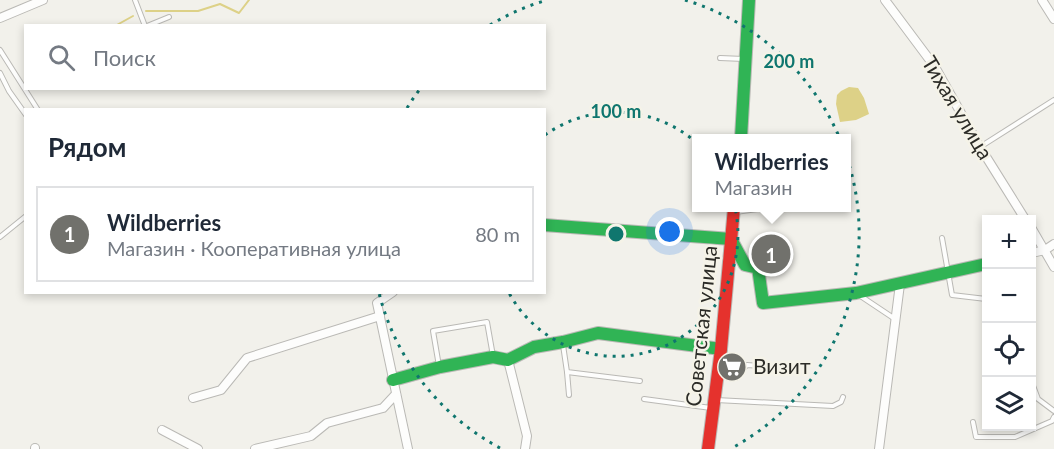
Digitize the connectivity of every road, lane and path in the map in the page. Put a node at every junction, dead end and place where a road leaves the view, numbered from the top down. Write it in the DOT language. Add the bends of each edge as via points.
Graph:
graph roads {
  1 [pos="43,0"];
  2 [pos="135,0"];
  3 [pos="749,0"];
  4 [pos="885,0"];
  5 [pos="1042,0"];
  6 [pos="169,17"];
  7 [pos="0,18"];
  8 [pos="1054,19"];
  9 [pos="145,24"];
  10 [pos="151,24"];
  11 [pos="0,50"];
  12 [pos="720,58"];
  13 [pos="746,59"];
  14 [pos="0,73"];
  15 [pos="24,88"];
  16 [pos="25,90"];
  17 [pos="1054,100"];
  18 [pos="37,108"];
  19 [pos="24,112"];
  20 [pos="741,134"];
  21 [pos="980,147"];
  22 [pos="734,212"];
  23 [pos="1022,215"];
  24 [pos="24,218"];
  25 [pos="546,225"];
  26 [pos="1036,235"];
  27 [pos="0,237"];
  28 [pos="942,238"];
  29 [pos="731,239"];
  30 [pos="1054,244"];
  31 [pos="1045,250"];
  32 [pos="1036,252"];
  33 [pos="982,265"];
  34 [pos="1054,267"];
  35 [pos="948,273"];
  36 [pos="900,284"];
  37 [pos="856,293"];
  38 [pos="390,294"];
  39 [pos="982,298"];
  40 [pos="380,316"];
  41 [pos="896,320"];
  42 [pos="563,342"];
  43 [pos="721,349"];
  44 [pos="494,357"];
  45 [pos="508,360"];
  46 [pos="440,367"];
  47 [pos="788,368"];
  48 [pos="718,369"];
  49 [pos="567,372"];
  50 [pos="393,380"];
  51 [pos="640,381"];
  52 [pos="396,394"];
  53 [pos="1036,394"];
  54 [pos="569,395"];
  55 [pos="193,398"];
  56 [pos="843,398"];
  57 [pos="644,399"];
  58 [pos="714,404"];
  59 [pos="1054,411"];
  60 [pos="1054,417"];
  61 [pos="973,422"];
  62 [pos="162,430"];
  63 [pos="281,446"];
  64 [pos="198,449"];
  65 [pos="255,449"];
  66 [pos="408,449"];
  67 [pos="525,449"];
  68 [pos="708,449"];
  69 [pos="879,449"];
  1 -- 7 [label="street"];
  2 -- 9 [label="lane"];
  3 -- 13 [label="street"];
  4 -- 21 [label="street, Тихая улица" via="935,66"];
  5 -- 8 [label="street"];
  6 -- 10 [label="lane"];
  11 -- 15 [label="lane"];
  12 -- 13 [label="lane"];
  13 -- 20 [label="street"];
  14 -- 19 [label="lane"];
  16 -- 18 [label="lane"];
  17 -- 21 [label="lane"];
  21 -- 23 [label="street, Тихая улица"];
  22 -- 29 [label="street, Советская улица"];
  24 -- 27 [label="lane"];
  25 -- 29 [label="street"];
  26 -- 31 [label="street"];
  28 -- 35 [label="lane"];
  29 -- 37 [label="street" via="745,265 758,268 763,303"];
  29 -- 43 [label="street, Советская улица"];
  30 -- 31 [label="street"];
  31 -- 32 [label="street"];
  31 -- 34 [label="street"];
  33 -- 35 [label="street"];
  35 -- 36 [label="street"];
  35 -- 39 [label="lane" via="952,295"];
  36 -- 37 [label="street"];
  36 -- 41 [label="street"];
  37 -- 41 [label="lane"];
  38 -- 40 [label="street" via="377,303"];
  40 -- 50 [label="street"];
  40 -- 55 [label="street" via="247,358 221,390"];
  41 -- 69 [label="street"];
  42 -- 43 [label="street" via="597,333"];
  42 -- 45 [label="street" via="534,347"];
  42 -- 49 [label="lane"];
  43 -- 48 [label="street, Советская улица"];
  44 -- 45 [label="street"];
  44 -- 46 [label="street"];
  44 -- 46 [label="lane" via="487,322 433,331"];
  45 -- 67 [label="street" via="527,436"];
  46 -- 50 [label="street"];
  47 -- 48 [label="lane" via="747,365 741,371"];
  48 -- 58 [label="street, Советская улица"];
  49 -- 51 [label="lane"];
  49 -- 54 [label="lane"];
  50 -- 52 [label="street"];
  52 -- 63 [label="street" via="383,408 327,423 311,436"];
  52 -- 66 [label="street"];
  53 -- 59 [label="lane"];
  56 -- 58 [label="lane" via="833,406"];
  57 -- 58 [label="lane"];
  58 -- 68 [label="street, Советская улица"];
  60 -- 61 [label="lane" via="1015,437 976,437"];
  62 -- 64 [label="street"];
  63 -- 65 [label="street"];
}
